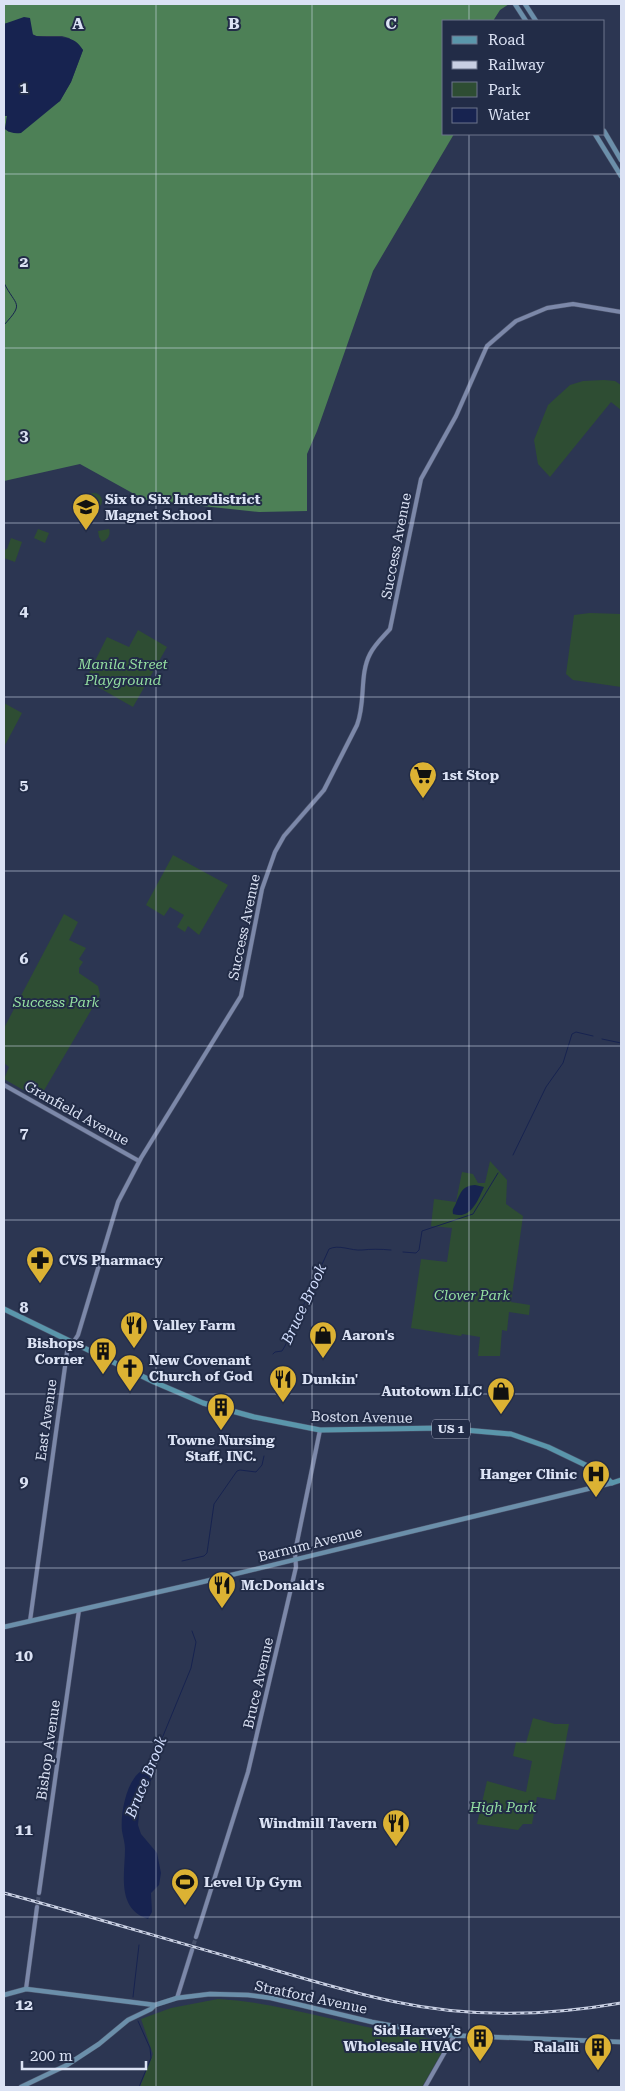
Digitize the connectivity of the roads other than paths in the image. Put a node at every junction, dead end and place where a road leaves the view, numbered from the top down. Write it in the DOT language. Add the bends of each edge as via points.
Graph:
graph roads {
  1 [pos="515,4"];
  2 [pos="526,4"];
  3 [pos="525,20"];
  4 [pos="535,20"];
  5 [pos="605,133"];
  6 [pos="597,135"];
  7 [pos="621,160"];
  8 [pos="621,176"];
  9 [pos="621,312"];
  10 [pos="4,1085"];
  11 [pos="139,1161"];
  12 [pos="4,1309"];
  13 [pos="72,1343"];
  14 [pos="320,1430"];
  15 [pos="621,1480"];
  16 [pos="612,1483"];
  17 [pos="295,1559"];
  18 [pos="79,1610"];
  19 [pos="30,1621"];
  20 [pos="4,1627"];
  21 [pos="40,1893"];
  22 [pos="37,1907"];
  23 [pos="196,1937"];
  24 [pos="192,1950"];
  25 [pos="26,1989"];
  26 [pos="4,1995"];
  27 [pos="177,1998"];
  28 [pos="139,2002"];
  29 [pos="154,2005"];
  30 [pos="142,2014"];
  31 [pos="454,2036"];
  32 [pos="621,2042"];
  33 [pos="21,2087"];
  34 [pos="425,2087"];
  1 -- 3 [label="main road"];
  2 -- 4 [label="main road"];
  5 -- 7 [label="main road"];
  6 -- 8 [label="main road"];
  9 -- 11 [label="street, Success Avenue" via="573,304 547,308 516,321 484,350 456,416 421,478 390,629 374,647 368,660 357,724 319,798 284,836 275,852 262,889 241,996"];
  10 -- 11 [label="street, Granfield Avenue"];
  11 -- 13 [label="street, Success Avenue" via="118,1202 78,1335"];
  12 -- 13 [label="main road, Boston Avenue / US 1"];
  13 -- 14 [label="main road, Boston Avenue / US 1" via="199,1402"];
  13 -- 19 [label="street, East Avenue" via="67,1352"];
  14 -- 16 [label="main road, Boston Avenue / US 1" via="442,1428 511,1434 548,1447 600,1472"];
  14 -- 17 [label="street, Bruce Avenue"];
  15 -- 16 [label="main road, Barnum Avenue"];
  16 -- 17 [label="main road, Barnum Avenue"];
  17 -- 18 [label="main road, Barnum Avenue"];
  17 -- 23 [label="street, Bruce Avenue" via="296,1567 248,1772"];
  18 -- 19 [label="main road, Barnum Avenue"];
  18 -- 21 [label="street, Bishop Avenue"];
  19 -- 20 [label="main road, Barnum Avenue"];
  22 -- 25 [label="street"];
  24 -- 27 [label="street"];
  25 -- 26 [label="main road"];
  25 -- 28 [label="main road"];
  27 -- 29 [label="main road, Stratford Avenue"];
  27 -- 31 [label="main road, Stratford Avenue" via="228,1993 259,1996 405,2029"];
  28 -- 29 [label="main road"];
  28 -- 30 [label="main road"];
  29 -- 30 [label="main road, Stratford Avenue"];
  30 -- 33 [label="main road, Stratford Avenue" via="128,2020 67,2065"];
  31 -- 32 [label="main road, Stratford Avenue"];
  31 -- 34 [label="street"];
}
